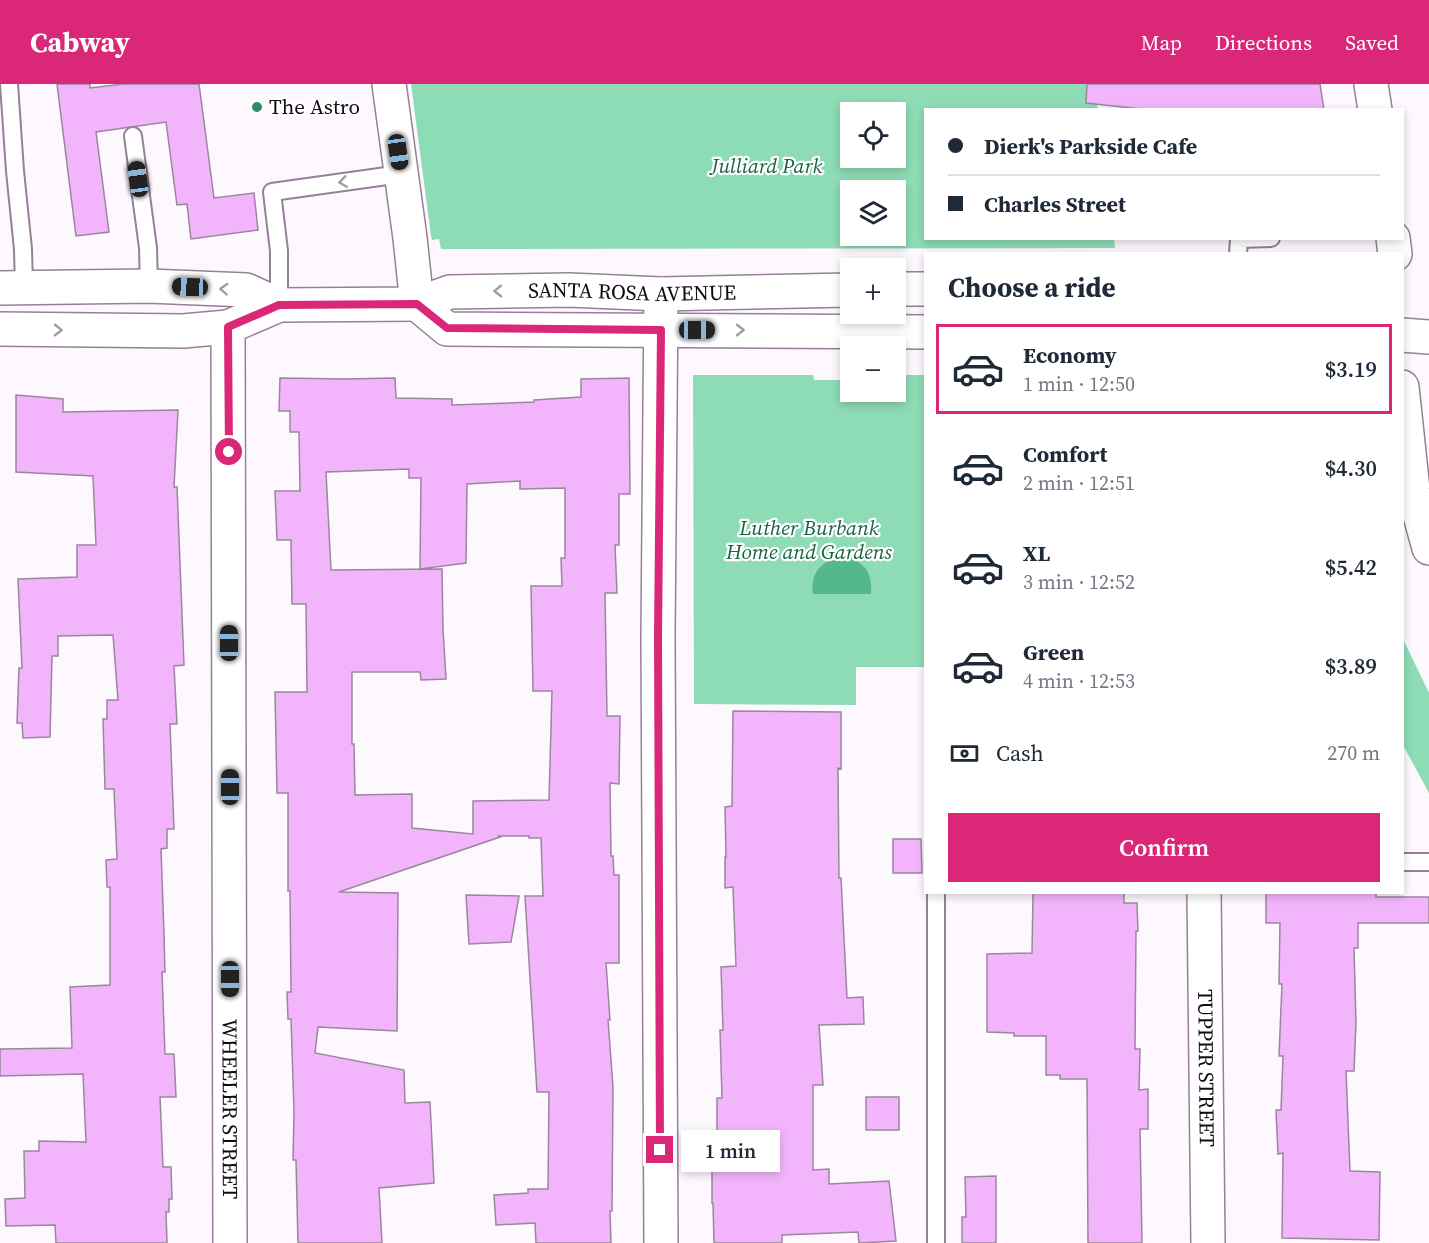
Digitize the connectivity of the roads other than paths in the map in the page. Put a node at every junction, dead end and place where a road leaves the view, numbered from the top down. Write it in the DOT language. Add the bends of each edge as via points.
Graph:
graph roads {
  1 [pos="9,84"];
  2 [pos="389,84"];
  3 [pos="1371,84"];
  4 [pos="1375,108"];
  5 [pos="133,136"];
  6 [pos="8,172"];
  7 [pos="401,174"];
  8 [pos="149,286"];
  9 [pos="12,288"];
  10 [pos="924,289"];
  11 [pos="840,290"];
  12 [pos="906,290"];
  13 [pos="662,294"];
  14 [pos="417,304"];
  15 [pos="279,305"];
  16 [pos="228,327"];
  17 [pos="0,329"];
  18 [pos="661,330"];
  19 [pos="924,332"];
  20 [pos="1404,335"];
  21 [pos="1429,337"];
  22 [pos="1404,406"];
  23 [pos="1429,548"];
  24 [pos="1404,862"];
  25 [pos="1429,862"];
  26 [pos="936,894"];
  27 [pos="1204,894"];
  28 [pos="230,1243"];
  29 [pos="661,1243"];
  30 [pos="936,1243"];
  31 [pos="1208,1243"];
  1 -- 6 [label="lane"];
  2 -- 7 [label="street"];
  3 -- 4 [label="street"];
  5 -- 8 [label="lane"];
  6 -- 9 [label="lane" via="23,249"];
  7 -- 14 [label="street"];
  7 -- 15 [label="lane, one-way" via="272,192 279,251"];
  8 -- 9 [label="street, SANTA ROSA AVENUE"];
  15 -- 8 [label="street, SANTA ROSA AVENUE, one-way" via="246,290"];
  10 -- 12 [label="street"];
  11 -- 13 [label="street, SANTA ROSA AVENUE"];
  13 -- 14 [label="street, SANTA ROSA AVENUE, one-way" via="569,290 450,292"];
  13 -- 18 [label="street"];
  14 -- 15 [label="street, SANTA ROSA AVENUE"];
  14 -- 18 [label="street, SANTA ROSA AVENUE" via="447,328"];
  15 -- 16 [label="street, SANTA ROSA AVENUE"];
  17 -- 16 [label="street, SANTA ROSA AVENUE, one-way" via="183,331"];
  16 -- 28 [label="street, WHEELER STREET"];
  18 -- 19 [label="street, SANTA ROSA AVENUE, one-way"];
  18 -- 29 [label="street"];
  20 -- 21 [label="street"];
  22 -- 23 [label="street" via="1413,490"];
  24 -- 25 [label="lane"];
  26 -- 30 [label="lane"];
  27 -- 31 [label="street, TUPPER STREET"];
}
